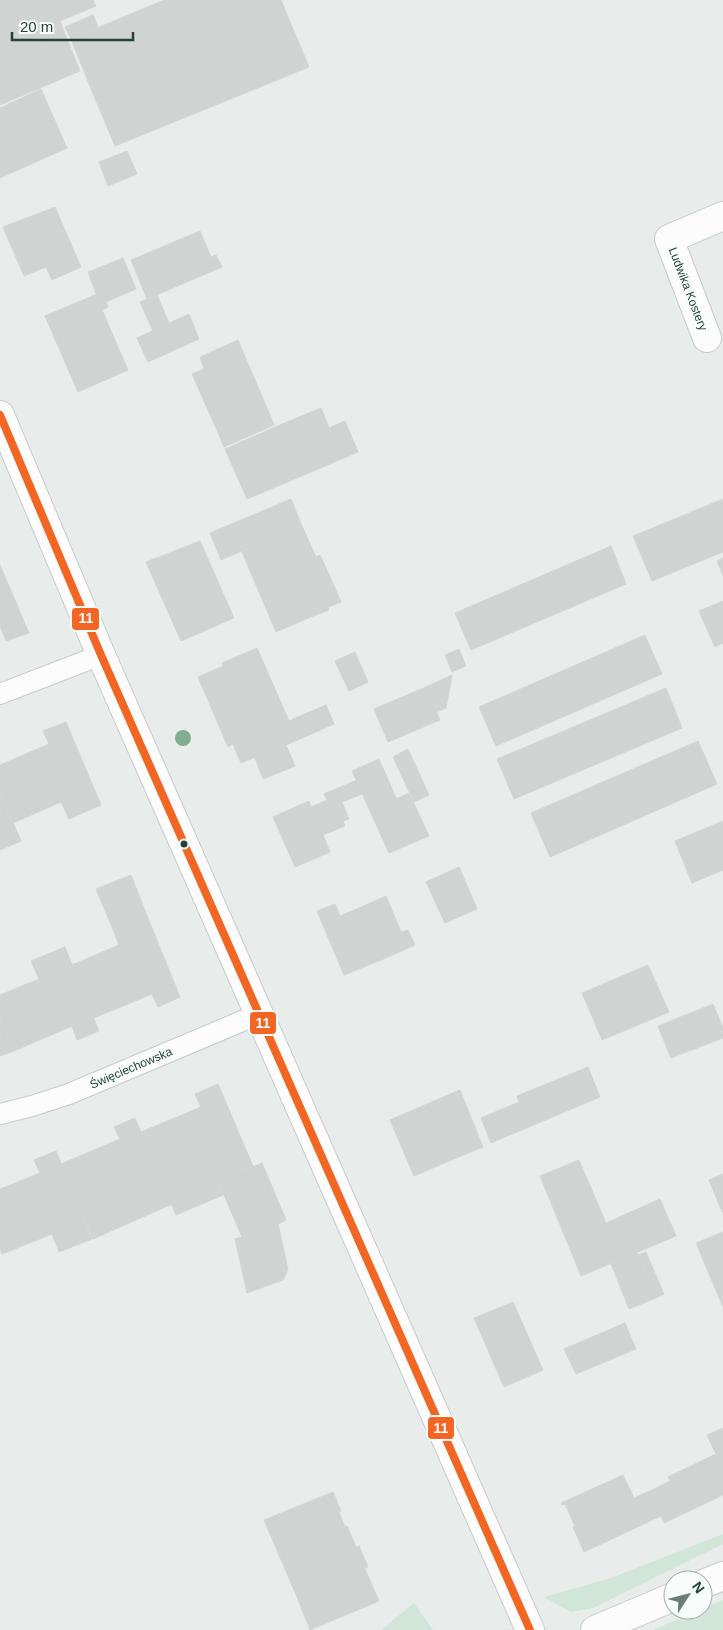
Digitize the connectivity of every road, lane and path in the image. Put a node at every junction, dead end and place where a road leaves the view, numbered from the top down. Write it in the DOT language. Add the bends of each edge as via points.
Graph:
graph roads {
  1 [pos="723,216"];
  2 [pos="707,338"];
  3 [pos="0,415"];
  4 [pos="100,655"];
  5 [pos="0,694"];
  6 [pos="259,1014"];
  7 [pos="0,1114"];
  8 [pos="663,1601"];
  9 [pos="530,1630"];
  10 [pos="595,1630"];
  1 -- 2 [label="street, Ludwika Kostery" via="669,240"];
  3 -- 4 [label="street"];
  4 -- 5 [label="lane"];
  4 -- 6 [label="street"];
  6 -- 7 [label="lane, Święciechowska" via="69,1094"];
  6 -- 9 [label="street"];
  8 -- 10 [label="street"];
}
